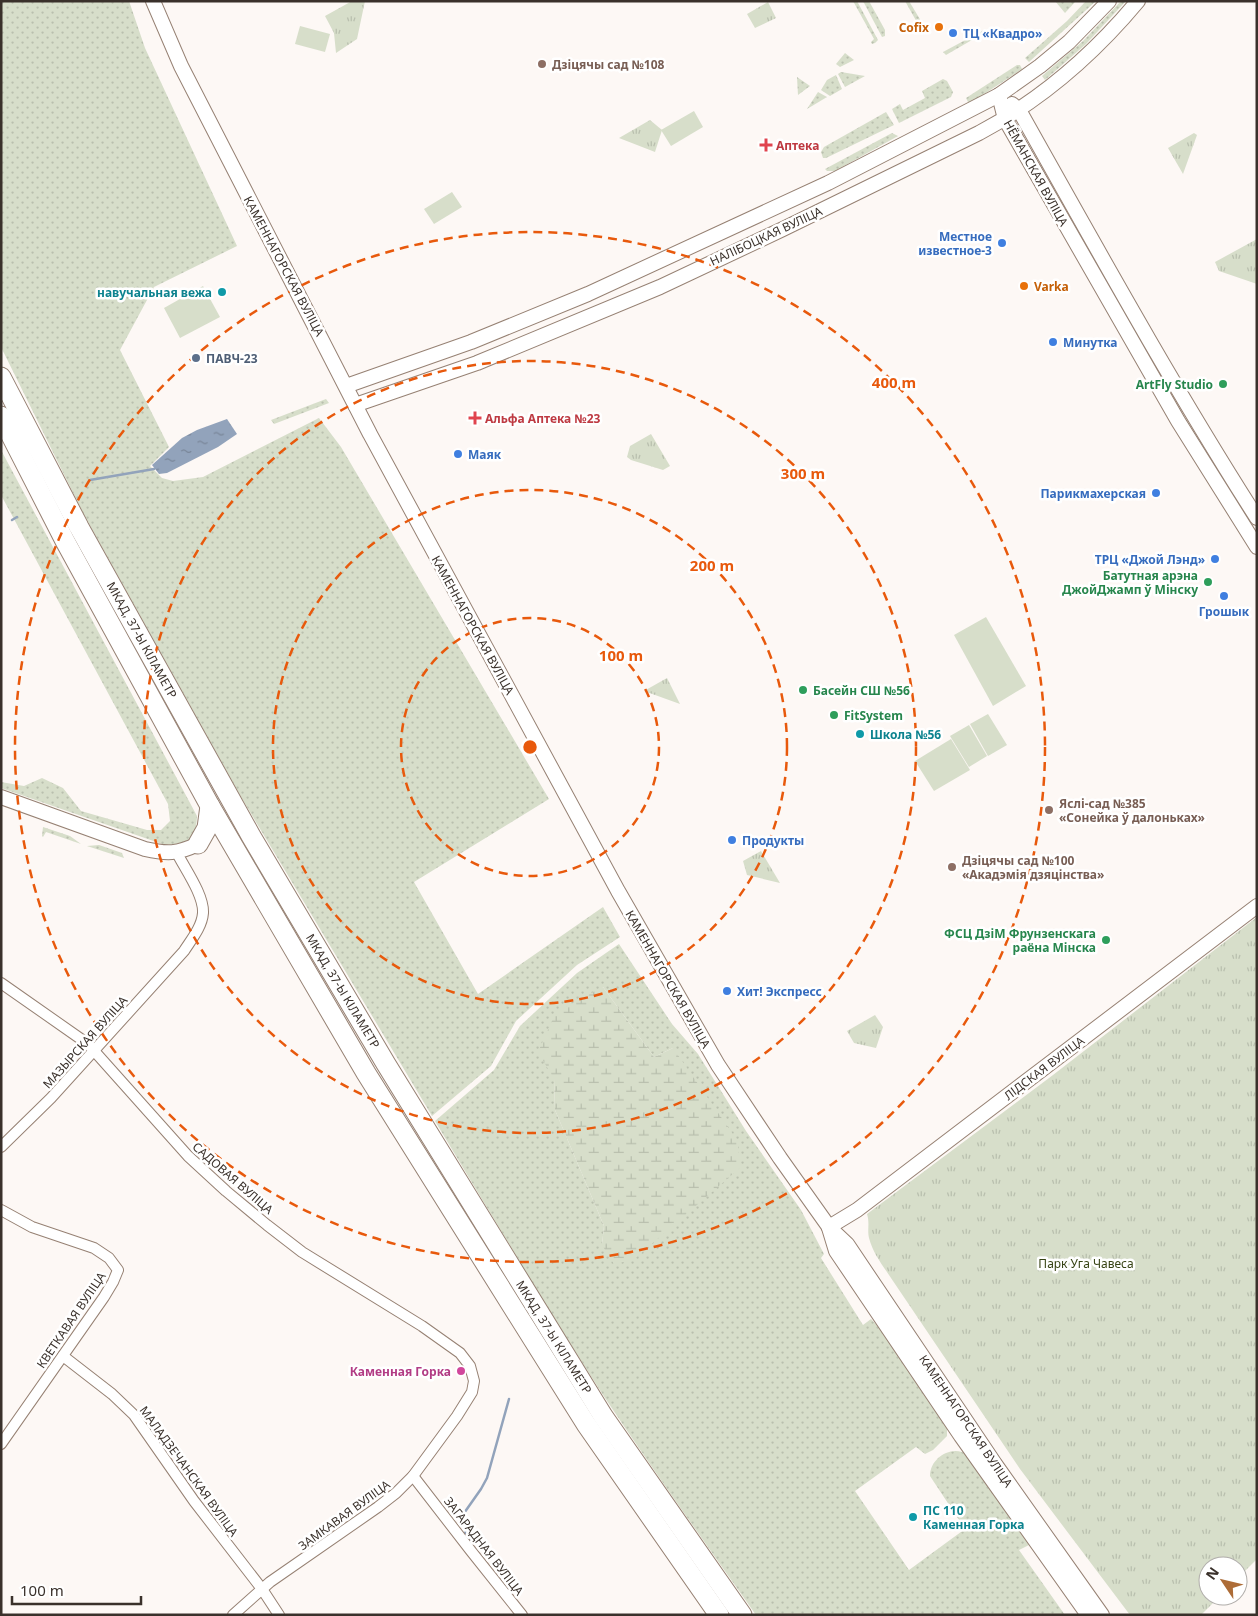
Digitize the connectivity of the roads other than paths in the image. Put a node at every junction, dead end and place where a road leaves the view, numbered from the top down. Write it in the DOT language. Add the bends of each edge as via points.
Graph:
graph roads {
  1 [pos="153,1"];
  2 [pos="1109,1"];
  3 [pos="1138,1"];
  4 [pos="999,95"];
  5 [pos="1019,110"];
  6 [pos="1005,119"];
  7 [pos="1,377"];
  8 [pos="346,386"];
  9 [pos="355,405"];
  10 [pos="1,416"];
  11 [pos="1245,500"];
  12 [pos="1232,507"];
  13 [pos="1257,518"];
  14 [pos="1257,547"];
  15 [pos="1,797"];
  16 [pos="210,806"];
  17 [pos="198,844"];
  18 [pos="233,848"];
  19 [pos="177,853"];
  20 [pos="1257,906"];
  21 [pos="1,983"];
  22 [pos="95,1051"];
  23 [pos="1,1147"];
  24 [pos="1,1210"];
  25 [pos="829,1228"];
  26 [pos="63,1356"];
  27 [pos="470,1366"];
  28 [pos="1,1444"];
  29 [pos="413,1476"];
  30 [pos="264,1593"];
  31 [pos="233,1615"];
  32 [pos="280,1615"];
  33 [pos="522,1615"];
  34 [pos="718,1615"];
  35 [pos="742,1615"];
  36 [pos="1088,1615"];
  37 [pos="1102,1615"];
  1 -- 8 [label="main road, КАМЕННАГОРСКАЯ ВУЛІЦА" via="181,66"];
  2 -- 4 [label="main road, НАЛІБОЦКАЯ ВУЛІЦА" via="1055,54"];
  3 -- 5 [label="main road, НАЛІБОЦКАЯ ВУЛІЦА" via="1084,58"];
  4 -- 5 [label="main road, НЁМАНСКАЯ ВУЛІЦА"];
  4 -- 6 [label="main road, НЁМАНСКАЯ ВУЛІЦА"];
  4 -- 8 [label="main road, НАЛІБОЦКАЯ ВУЛІЦА" via="828,183 650,267 479,338"];
  5 -- 6 [label="main road, НАЛІБОЦКАЯ ВУЛІЦА"];
  5 -- 11 [label="main road, НЁМАНСКАЯ ВУЛІЦА"];
  6 -- 9 [label="main road, НАЛІБОЦКАЯ ВУЛІЦА" via="783,230 660,287 504,352"];
  6 -- 12 [label="main road, НЁМАНСКАЯ ВУЛІЦА" via="1178,421"];
  7 -- 35 [label="highway, МКАД, 37-Ы КІЛАМЕТР" via="79,527 246,828 386,1064 603,1416"];
  8 -- 9 [label="main road, КАМЕННАГОРСКАЯ ВУЛІЦА"];
  9 -- 25 [label="main road, КАМЕННАГОРСКАЯ ВУЛІЦА" via="681,1002 718,1065"];
  10 -- 16 [label="highway, МКАД, 37-Ы КІЛАМЕТР" via="65,541"];
  11 -- 12 [label="main road"];
  11 -- 13 [label="main road, НЁМАНСКАЯ ВУЛІЦА"];
  12 -- 14 [label="main road, НЁМАНСКАЯ ВУЛІЦА"];
  15 -- 19 [label="main road" via="145,849"];
  16 -- 17 [label="highway" via="207,828"];
  16 -- 18 [label="highway, МКАД, 37-Ы КІЛАМЕТР"];
  17 -- 18 [label="highway" via="215,841"];
  17 -- 19 [label="main road"];
  18 -- 34 [label="highway, МКАД, 37-Ы КІЛАМЕТР" via="536,1348"];
  19 -- 22 [label="street, МАЗЫРСКАЯ ВУЛІЦА" via="202,901 203,914 195,935"];
  20 -- 25 [label="main road, ЛІДСКАЯ ВУЛІЦА"];
  21 -- 22 [label="street, САДОВАЯ ВУЛІЦА"];
  22 -- 23 [label="street, МАЗЫРСКАЯ ВУЛІЦА"];
  22 -- 27 [label="street, САДОВАЯ ВУЛІЦА" via="188,1156 226,1191 302,1252 422,1326 460,1353"];
  24 -- 26 [label="street, КВЕТКАВАЯ ВУЛІЦА" via="32,1227 94,1248 109,1258 118,1270"];
  25 -- 36 [label="main road, КАМЕННАГОРСКАЯ ВУЛІЦА" via="836,1251 961,1436"];
  25 -- 37 [label="main road, КАМЕННАГОРСКАЯ ВУЛІЦА" via="847,1244 989,1456"];
  26 -- 28 [label="street, КВЕТКАВАЯ ВУЛІЦА"];
  26 -- 30 [label="street, МАЛАДЗЕЧАНСКАЯ ВУЛІЦА" via="134,1415"];
  27 -- 29 [label="street, ЗАМКАВАЯ ВУЛІЦА" via="474,1381 472,1392"];
  29 -- 30 [label="street, ЗАМКАВАЯ ВУЛІЦА" via="378,1508"];
  29 -- 33 [label="street, ЗАГАРАДНАЯ ВУЛІЦА"];
  30 -- 31 [label="street, ЗАМКАВАЯ ВУЛІЦА"];
  30 -- 32 [label="street, МАЛАДЗЕЧАНСКАЯ ВУЛІЦА"];
}
